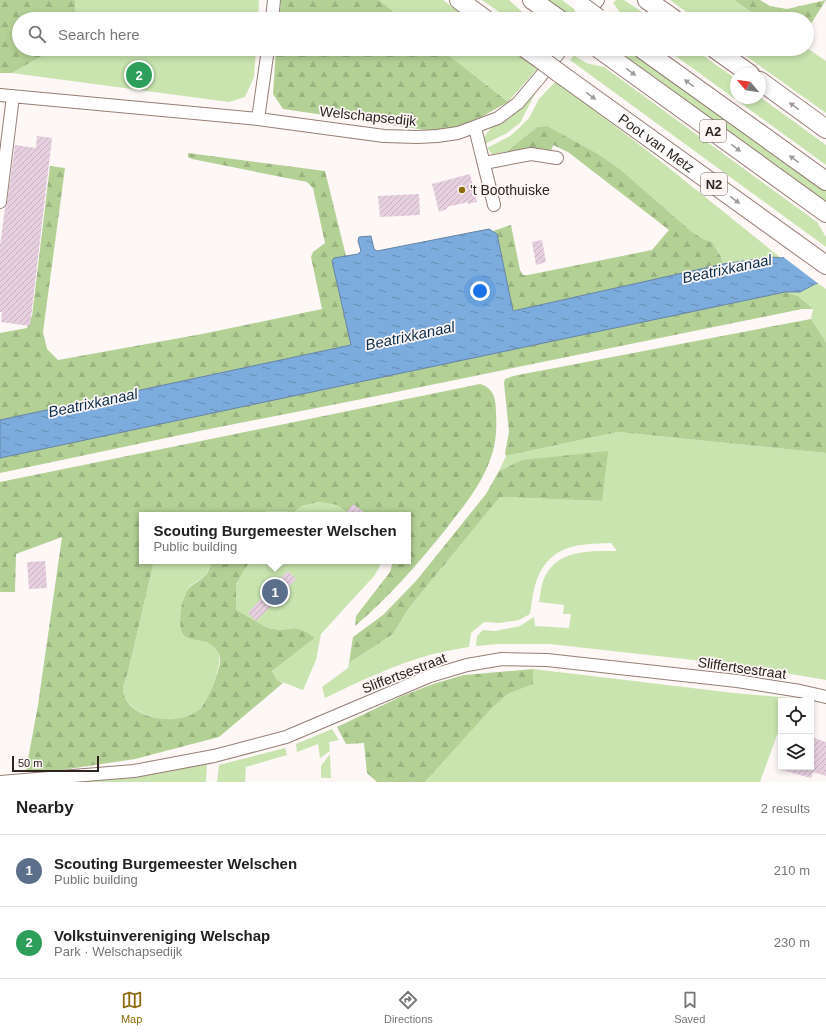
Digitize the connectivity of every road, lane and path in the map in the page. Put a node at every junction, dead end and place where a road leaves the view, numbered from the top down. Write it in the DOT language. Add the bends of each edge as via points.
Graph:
graph roads {
  1 [pos="274,0"];
  2 [pos="459,0"];
  3 [pos="532,0"];
  4 [pos="647,0"];
  5 [pos="273,12"];
  6 [pos="475,12"];
  7 [pos="549,12"];
  8 [pos="664,12"];
  9 [pos="267,56"];
  10 [pos="536,56"];
  11 [pos="556,56"];
  12 [pos="610,56"];
  13 [pos="652,56"];
  14 [pos="725,56"];
  15 [pos="742,68"];
  16 [pos="766,85"];
  17 [pos="0,95"];
  18 [pos="12,96"];
  19 [pos="258,119"];
  20 [pos="475,128"];
  21 [pos="826,129"];
  22 [pos="557,158"];
  23 [pos="484,163"];
  24 [pos="826,181"];
  25 [pos="0,202"];
  26 [pos="494,205"];
  27 [pos="826,213"];
  28 [pos="826,265"];
  29 [pos="826,697"];
  30 [pos="0,782"];
  1 -- 5 [label="street"];
  2 -- 6 [label="highway"];
  3 -- 7 [label="highway"];
  4 -- 8 [label="highway"];
  9 -- 19 [label="street"];
  10 -- 28 [label="highway, Poot van Metz / N2, one-way, bridge"];
  11 -- 20 [label="street, Welschapsedijk" via="518,103 498,118"];
  12 -- 27 [label="highway, A2, one-way"];
  24 -- 13 [label="highway, A2, one-way"];
  14 -- 15 [label="highway"];
  21 -- 16 [label="highway, one-way"];
  17 -- 18 [label="street, Welschapsedijk"];
  18 -- 19 [label="street, Welschapsedijk"];
  18 -- 25 [label="street"];
  19 -- 20 [label="street, Welschapsedijk" via="390,136 437,136"];
  20 -- 23 [label="street"];
  22 -- 23 [label="street" via="531,154"];
  23 -- 26 [label="street"];
  29 -- 30 [label="street, Sliffertsestraat" via="737,681 547,660 502,659 467,665 430,676 286,737 214,756 134,771"];
}
